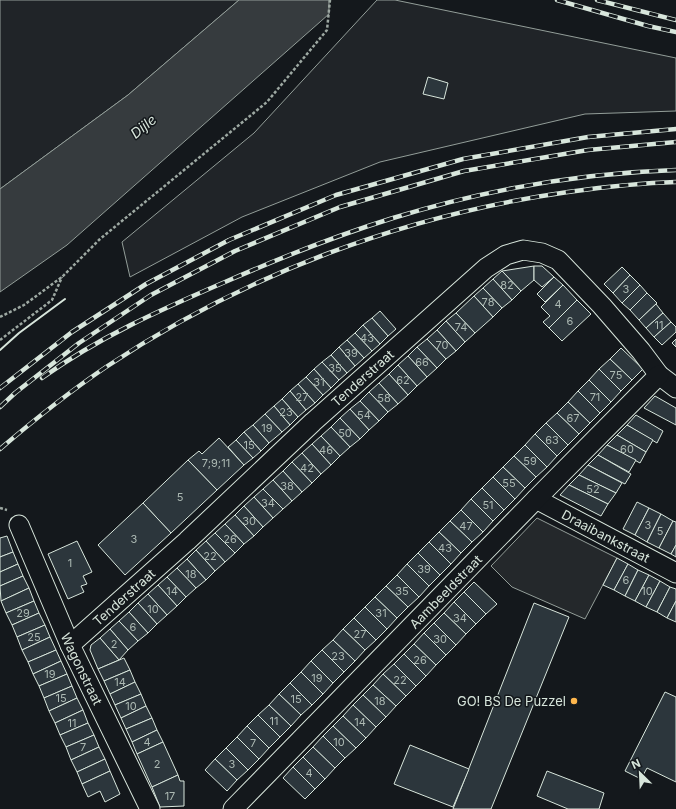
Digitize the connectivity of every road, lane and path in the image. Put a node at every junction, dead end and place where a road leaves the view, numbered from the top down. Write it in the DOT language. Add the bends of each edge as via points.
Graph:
graph roads {
  1 [pos="330,0"];
  2 [pos="62,277"];
  3 [pos="0,317"];
  4 [pos="0,340"];
  5 [pos="659,375"];
  6 [pos="676,388"];
  7 [pos="536,499"];
  8 [pos="19,526"];
  9 [pos="676,573"];
  10 [pos="70,645"];
  11 [pos="150,809"];
  12 [pos="233,809"];
  1 -- 2 [label="path" via="327,30 267,102 100,239"];
  2 -- 3 [label="path" via="24,305"];
  2 -- 4 [label="path" via="52,300"];
  5 -- 6 [label="street, Tenderstraat"];
  5 -- 7 [label="street, Aambeeldstraat"];
  5 -- 10 [label="street, Tenderstraat" via="602,306 558,260 542,253 523,250 506,255 486,268 319,417 187,541"];
  7 -- 9 [label="street, Draaibankstraat"];
  7 -- 12 [label="street, Aambeeldstraat"];
  8 -- 10 [label="street, Wagonstraat"];
  10 -- 11 [label="street, Wagonstraat"];
}
